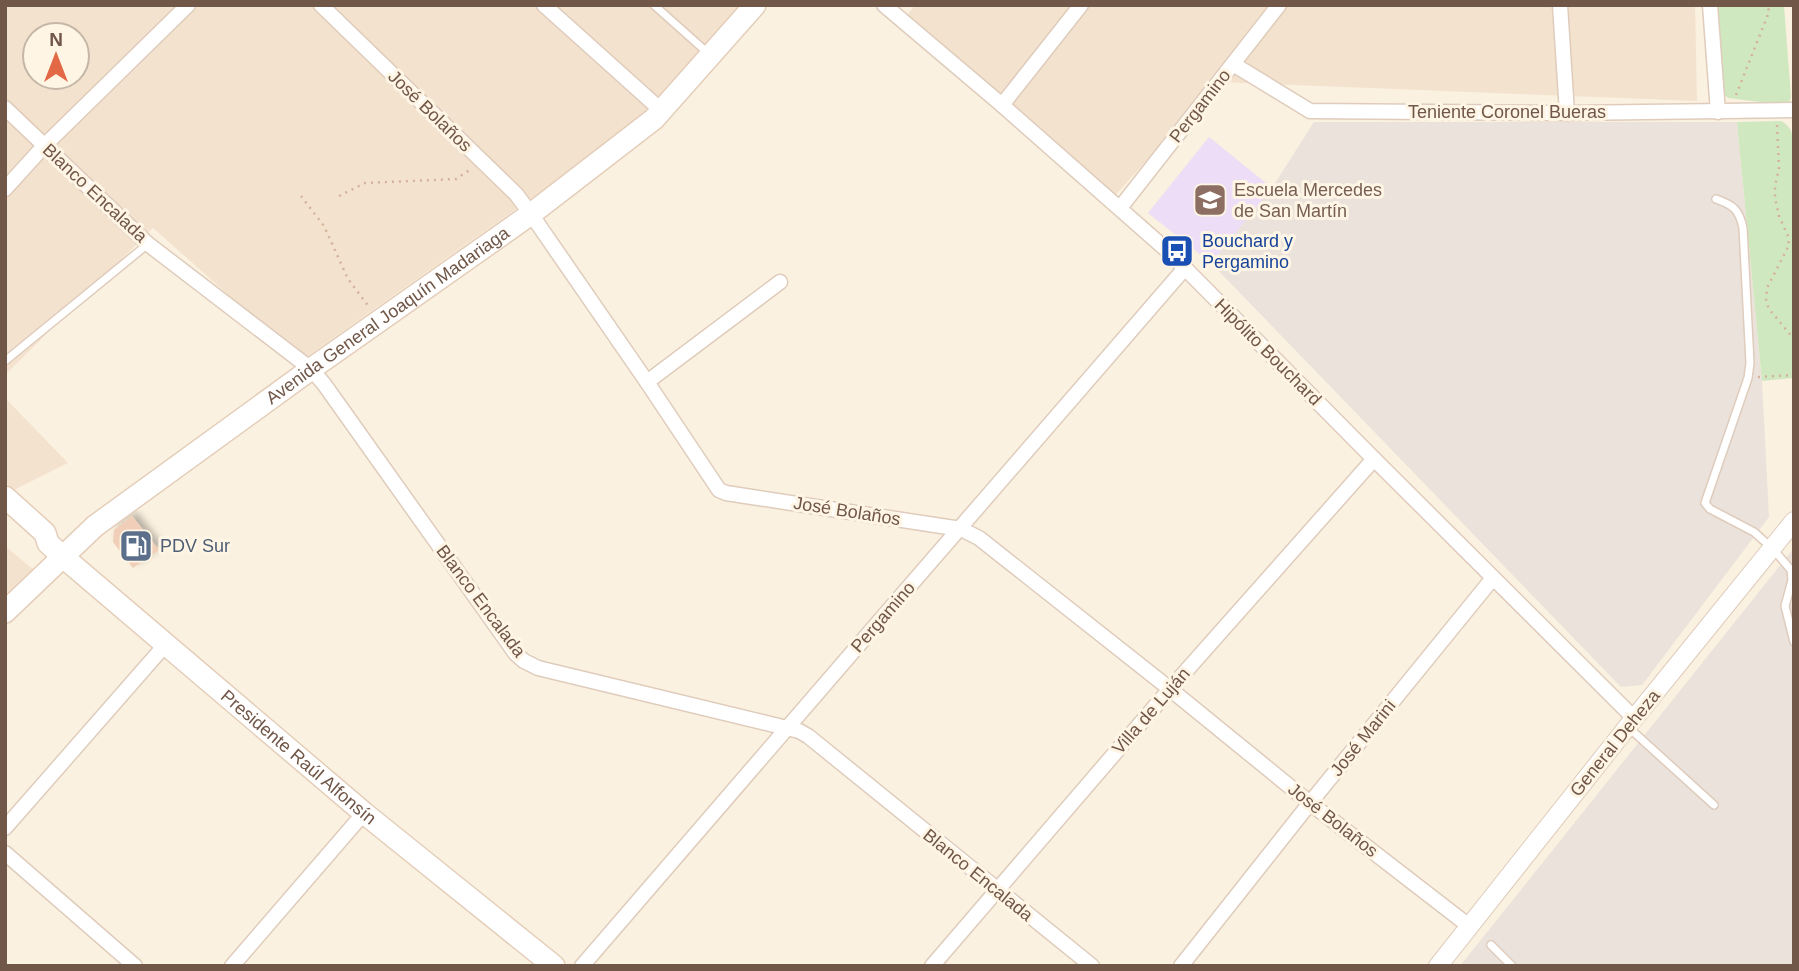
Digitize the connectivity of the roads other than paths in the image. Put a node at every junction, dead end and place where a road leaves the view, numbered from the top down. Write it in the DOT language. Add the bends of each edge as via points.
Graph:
graph roads {
  1 [pos="188,5"];
  2 [pos="321,5"];
  3 [pos="544,5"];
  4 [pos="654,5"];
  5 [pos="1081,5"];
  6 [pos="1279,5"];
  7 [pos="1560,5"];
  8 [pos="1710,5"];
  9 [pos="754,6"];
  10 [pos="885,6"];
  11 [pos="711,55"];
  12 [pos="1233,64"];
  13 [pos="1002,105"];
  14 [pos="5,107"];
  15 [pos="1794,110"];
  16 [pos="662,111"];
  17 [pos="1724,111"];
  18 [pos="1567,113"];
  19 [pos="44,146"];
  20 [pos="5,189"];
  21 [pos="1716,199"];
  22 [pos="1120,208"];
  23 [pos="531,214"];
  24 [pos="148,244"];
  25 [pos="1185,268"];
  26 [pos="780,282"];
  27 [pos="5,361"];
  28 [pos="311,369"];
  29 [pos="647,382"];
  30 [pos="1374,459"];
  31 [pos="5,497"];
  32 [pos="5,515"];
  33 [pos="1794,521"];
  34 [pos="961,529"];
  35 [pos="1773,549"];
  36 [pos="55,550"];
  37 [pos="1493,578"];
  38 [pos="5,612"];
  39 [pos="1794,642"];
  40 [pos="166,644"];
  41 [pos="1170,689"];
  42 [pos="1631,722"];
  43 [pos="786,727"];
  44 [pos="1310,803"];
  45 [pos="1714,805"];
  46 [pos="364,813"];
  47 [pos="5,828"];
  48 [pos="5,853"];
  49 [pos="996,890"];
  50 [pos="1469,926"];
  51 [pos="1491,945"];
  52 [pos="135,966"];
  53 [pos="232,966"];
  54 [pos="554,966"];
  55 [pos="582,966"];
  56 [pos="932,966"];
  57 [pos="1091,966"];
  58 [pos="1181,966"];
  59 [pos="1438,966"];
  60 [pos="1512,966"];
  1 -- 19 [label="street"];
  2 -- 23 [label="street, José Bolaños" via="516,194"];
  3 -- 16 [label="street"];
  4 -- 11 [label="lane"];
  5 -- 13 [label="street"];
  6 -- 12 [label="street, Pergamino"];
  7 -- 18 [label="street"];
  8 -- 17 [label="street"];
  9 -- 11 [label="main road, Avenida General Joaquín Madariaga"];
  10 -- 13 [label="street, Hipólito Bouchard"];
  11 -- 16 [label="main road, Avenida General Joaquín Madariaga"];
  12 -- 18 [label="street, Teniente Coronel Bueras" via="1310,111"];
  12 -- 22 [label="street, Pergamino"];
  13 -- 22 [label="street, Hipólito Bouchard"];
  14 -- 19 [label="street, Blanco Encalada"];
  15 -- 17 [label="street, Teniente Coronel Bueras"];
  16 -- 23 [label="main road, Avenida General Joaquín Madariaga"];
  17 -- 18 [label="street, Teniente Coronel Bueras"];
  19 -- 20 [label="street"];
  19 -- 24 [label="street, Blanco Encalada"];
  21 -- 35 [label="lane" via="1731,205 1743,228 1748,378 1705,503"];
  22 -- 25 [label="street, Hipólito Bouchard"];
  23 -- 28 [label="main road, Avenida General Joaquín Madariaga"];
  23 -- 29 [label="street, José Bolaños"];
  24 -- 27 [label="lane"];
  24 -- 28 [label="street, Blanco Encalada"];
  25 -- 30 [label="street, Hipólito Bouchard"];
  25 -- 34 [label="street, Pergamino"];
  26 -- 29 [label="street"];
  28 -- 36 [label="main road, Avenida General Joaquín Madariaga"];
  28 -- 43 [label="street, Blanco Encalada" via="524,661"];
  29 -- 34 [label="street, José Bolaños" via="719,490"];
  30 -- 37 [label="street, Hipólito Bouchard"];
  30 -- 41 [label="street, Villa de Luján"];
  31 -- 36 [label="main road, Presidente Raúl Alfonsín" via="45,533"];
  32 -- 36 [label="main road, Presidente Raúl Alfonsín" via="35,541"];
  33 -- 35 [label="street, General Deheza"];
  34 -- 41 [label="street, José Bolaños" via="979,537"];
  34 -- 43 [label="street, Pergamino"];
  35 -- 39 [label="lane" via="1791,570 1785,606"];
  35 -- 42 [label="street, General Deheza"];
  36 -- 38 [label="main road, Avenida General Joaquín Madariaga"];
  36 -- 40 [label="main road, Presidente Raúl Alfonsín"];
  37 -- 42 [label="street, Hipólito Bouchard"];
  37 -- 44 [label="street, José Marini"];
  40 -- 46 [label="main road, Presidente Raúl Alfonsín"];
  40 -- 47 [label="street"];
  41 -- 44 [label="street, José Bolaños"];
  41 -- 49 [label="street, Villa de Luján"];
  42 -- 45 [label="lane"];
  42 -- 50 [label="street, General Deheza"];
  43 -- 49 [label="street, Blanco Encalada" via="808,736"];
  43 -- 55 [label="street, Pergamino"];
  44 -- 50 [label="street, José Bolaños"];
  44 -- 58 [label="street, José Marini"];
  46 -- 53 [label="street"];
  46 -- 54 [label="main road, Presidente Raúl Alfonsín"];
  48 -- 52 [label="street"];
  49 -- 56 [label="street, Villa de Luján"];
  49 -- 57 [label="street, Blanco Encalada"];
  50 -- 59 [label="street, General Deheza"];
  51 -- 60 [label="lane"];
}
